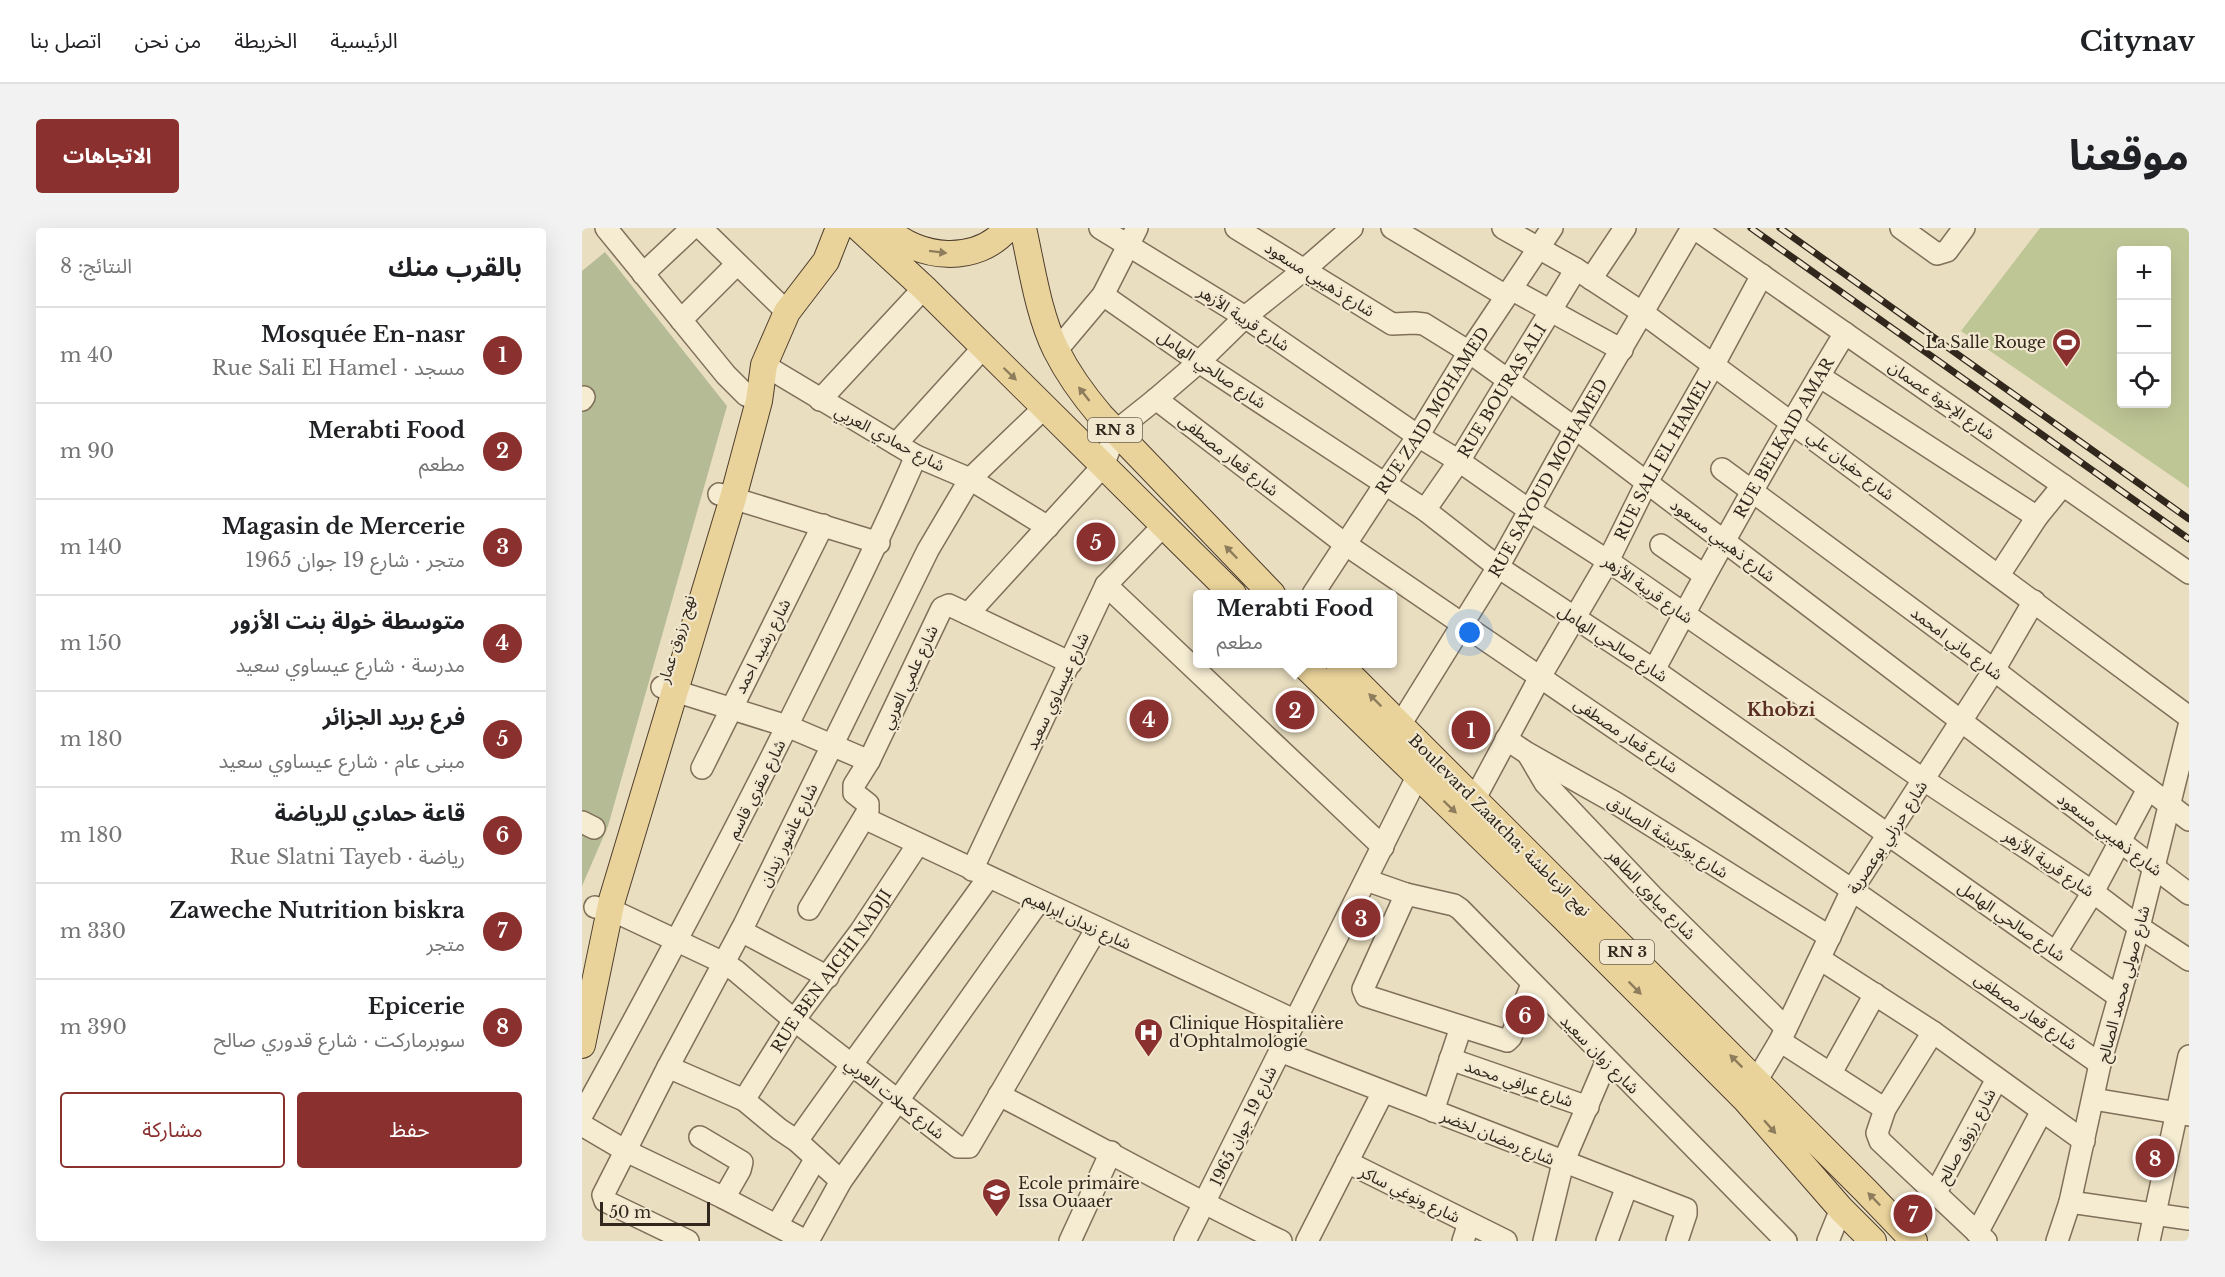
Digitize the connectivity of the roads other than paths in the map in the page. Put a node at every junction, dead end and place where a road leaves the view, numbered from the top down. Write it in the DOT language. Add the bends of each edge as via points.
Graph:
graph roads {
  1 [pos="606,228"];
  2 [pos="692,228"];
  3 [pos="700,228"];
  4 [pos="839,228"];
  5 [pos="1008,228"];
  6 [pos="1023,228"];
  7 [pos="1100,228"];
  8 [pos="1236,228"];
  9 [pos="1352,228"];
  10 [pos="1392,228"];
  11 [pos="1503,228"];
  12 [pos="1552,228"];
  13 [pos="1624,228"];
  14 [pos="1693,228"];
  15 [pos="1901,228"];
  16 [pos="1964,228"];
  17 [pos="881,233"];
  18 [pos="1132,236"];
  19 [pos="1540,247"];
  20 [pos="826,261"];
  21 [pos="737,264"];
  22 [pos="1305,270"];
  23 [pos="643,274"];
  24 [pos="1584,274"];
  25 [pos="1762,275"];
  26 [pos="924,288"];
  27 [pos="1508,293"];
  28 [pos="1103,295"];
  29 [pos="1551,310"];
  30 [pos="787,312"];
  31 [pos="1643,313"];
  32 [pos="1245,317"];
  33 [pos="681,320"];
  34 [pos="1845,333"];
  35 [pos="984,348"];
  36 [pos="1056,351"];
  37 [pos="1622,351"];
  38 [pos="1468,352"];
  39 [pos="1199,362"];
  40 [pos="1713,366"];
  41 [pos="763,369"];
  42 [pos="1819,376"];
  43 [pos="1508,379"];
  44 [pos="753,398"];
  45 [pos="1156,399"];
  46 [pos="820,400"];
  47 [pos="1045,407"];
  48 [pos="1791,421"];
  49 [pos="1575,428"];
  50 [pos="1116,431"];
  51 [pos="1418,436"];
  52 [pos="896,444"];
  53 [pos="916,456"];
  54 [pos="1459,461"];
  55 [pos="1103,466"];
  56 [pos="1722,470"];
  57 [pos="970,479"];
  58 [pos="1647,482"];
  59 [pos="1385,484"];
  60 [pos="2063,485"];
  61 [pos="1752,491"];
  62 [pos="726,496"];
  63 [pos="1425,510"];
  64 [pos="1529,510"];
  65 [pos="2037,517"];
  66 [pos="822,525"];
  67 [pos="1163,526"];
  68 [pos="1048,527"];
  69 [pos="1723,541"];
  70 [pos="879,543"];
  71 [pos="1345,544"];
  72 [pos="1661,545"];
  73 [pos="1608,561"];
  74 [pos="1498,567"];
  75 [pos="2189,573"];
  76 [pos="1704,575"];
  77 [pos="1999,575"];
  78 [pos="1106,585"];
  79 [pos="1229,590"];
  80 [pos="1268,590"];
  81 [pos="1316,590"];
  82 [pos="2034,601"];
  83 [pos="968,614"];
  84 [pos="1684,614"];
  85 [pos="1574,619"];
  86 [pos="1463,625"];
  87 [pos="1071,663"];
  88 [pos="1193,667"];
  89 [pos="1194,668"];
  90 [pos="1309,668"];
  91 [pos="1344,668"];
  92 [pos="1654,670"];
  93 [pos="1994,670"];
  94 [pos="1540,677"];
  95 [pos="668,688"];
  96 [pos="731,707"];
  97 [pos="2189,717"];
  98 [pos="1960,720"];
  99 [pos="1400,725"];
  100 [pos="788,726"];
  101 [pos="2189,726"];
  102 [pos="1506,738"];
  103 [pos="833,744"];
  104 [pos="1527,753"];
  105 [pos="869,761"];
  106 [pos="1426,766"];
  107 [pos="702,768"];
  108 [pos="1924,780"];
  109 [pos="2148,789"];
  110 [pos="1474,800"];
  111 [pos="2168,805"];
  112 [pos="864,818"];
  113 [pos="2189,820"];
  114 [pos="1888,833"];
  115 [pos="2120,843"];
  116 [pos="918,844"];
  117 [pos="1383,847"];
  118 [pos="2154,868"];
  119 [pos="980,874"];
  120 [pos="1366,880"];
  121 [pos="1852,890"];
  122 [pos="2093,892"];
  123 [pos="1406,894"];
  124 [pos="2189,894"];
  125 [pos="1038,901"];
  126 [pos="602,909"];
  127 [pos="809,909"];
  128 [pos="2139,927"];
  129 [pos="1097,928"];
  130 [pos="741,931"];
  131 [pos="1830,937"];
  132 [pos="677,942"];
  133 [pos="2056,952"];
  134 [pos="1820,959"];
  135 [pos="2189,960"];
  136 [pos="724,963"];
  137 [pos="582,967"];
  138 [pos="828,977"];
  139 [pos="1532,984"];
  140 [pos="1875,994"];
  141 [pos="2119,996"];
  142 [pos="794,1020"];
  143 [pos="1294,1020"];
  144 [pos="1461,1027"];
  145 [pos="1933,1032"];
  146 [pos="1783,1035"];
  147 [pos="582,1045"];
  148 [pos="1280,1051"];
  149 [pos="2189,1056"];
  150 [pos="1450,1059"];
  151 [pos="1606,1060"];
  152 [pos="851,1064"];
  153 [pos="2100,1064"];
  154 [pos="668,1067"];
  155 [pos="1831,1073"];
  156 [pos="1997,1079"];
  157 [pos="1752,1090"];
  158 [pos="1383,1092"];
  159 [pos="999,1095"];
  160 [pos="2093,1099"];
  161 [pos="744,1100"];
  162 [pos="897,1100"];
  163 [pos="1588,1107"];
  164 [pos="1885,1109"];
  165 [pos="1433,1110"];
  166 [pos="2042,1110"];
  167 [pos="2183,1114"];
  168 [pos="582,1115"];
  169 [pos="582,1125"];
  170 [pos="700,1137"];
  171 [pos="797,1141"];
  172 [pos="2084,1141"];
  173 [pos="626,1151"];
  174 [pos="1111,1152"];
  175 [pos="816,1158"];
  176 [pos="1347,1162"];
  177 [pos="1563,1163"];
  178 [pos="841,1180"];
  179 [pos="1627,1186"];
  180 [pos="1935,1194"];
  181 [pos="724,1198"];
  182 [pos="2070,1202"];
  183 [pos="1204,1205"];
  184 [pos="1841,1209"];
  185 [pos="2156,1214"];
  186 [pos="2189,1219"];
  187 [pos="777,1225"];
  188 [pos="1466,1232"];
  189 [pos="1982,1237"];
  190 [pos="1500,1240"];
  191 [pos="688,1241"];
  192 [pos="807,1241"];
  193 [pos="1070,1241"];
  194 [pos="1185,1241"];
  195 [pos="1281,1241"];
  196 [pos="1306,1241"];
  197 [pos="1544,1241"];
  198 [pos="1607,1241"];
  199 [pos="1677,1241"];
  200 [pos="1786,1241"];
  201 [pos="1828,1241"];
  202 [pos="1873,1241"];
  203 [pos="1914,1241"];
  204 [pos="2057,1241"];
  205 [pos="2149,1241"];
  1 -- 23 [label="street"];
  2 -- 23 [label="street"];
  3 -- 21 [label="street"];
  4 -- 20 [label="main road"];
  17 -- 5 [label="main road, one-way" via="941,254 964,253 986,245"];
  6 -- 36 [label="main road, RN 3"];
  7 -- 18 [label="street, شارع قريبة الأزهر"];
  8 -- 22 [label="street, شارع ذهيبي مسعود"];
  9 -- 22 [label="street"];
  10 -- 27 [label="street"];
  11 -- 19 [label="street, شارع حفيان علي"];
  12 -- 19 [label="street, RUE ZAID MOHAMED"];
  13 -- 24 [label="street, RUE BOURAS ALI"];
  14 -- 25 [label="street, شارع الإخوة عصمان"];
  14 -- 31 [label="street, RUE SAYOUD MOHAMED"];
  15 -- 16 [label="street" via="1937,254 1947,251"];
  17 -- 20 [label="main road"];
  17 -- 26 [label="main road"];
  18 -- 28 [label="street"];
  18 -- 32 [label="street, شارع قريبة الأزهر"];
  19 -- 24 [label="street, شارع حفيان علي"];
  19 -- 27 [label="street, RUE ZAID MOHAMED"];
  20 -- 30 [label="main road, نهج رزوق عمار"];
  21 -- 30 [label="street"];
  21 -- 33 [label="street"];
  22 -- 32 [label="street"];
  22 -- 38 [label="street, شارع ذهيبي مسعود" via="1392,324 1424,324"];
  23 -- 33 [label="street"];
  24 -- 29 [label="street, RUE BOURAS ALI"];
  24 -- 31 [label="street, شارع حفيان علي"];
  25 -- 34 [label="street, شارع الإخوة عصمان"];
  25 -- 40 [label="street, RUE SALI EL HAMEL"];
  26 -- 35 [label="main road, RN 3"];
  26 -- 46 [label="street"];
  27 -- 29 [label="street"];
  27 -- 38 [label="street, RUE ZAID MOHAMED"];
  28 -- 36 [label="street"];
  28 -- 39 [label="street, شارع صالحي الهامل"];
  29 -- 37 [label="street"];
  29 -- 43 [label="street, RUE BOURAS ALI"];
  30 -- 41 [label="main road, نهج رزوق عمار"];
  31 -- 37 [label="street, RUE SAYOUD MOHAMED"];
  31 -- 40 [label="street, شارع حفيان علي"];
  32 -- 39 [label="street"];
  32 -- 51 [label="street, شارع قريبة الأزهر"];
  33 -- 44 [label="street" via="726,375"];
  34 -- 42 [label="street, RUE BELKAID AMAR"];
  34 -- 60 [label="street, شارع الإخوة عصمان"];
  35 -- 47 [label="main road, RN 3, one-way"];
  35 -- 52 [label="street"];
  50 -- 36 [label="main road, RN 3, one-way" via="1080,391"];
  37 -- 49 [label="street, RUE SAYOUD MOHAMED"];
  38 -- 43 [label="street, شارع ذهيبي مسعود"];
  38 -- 51 [label="street, RUE ZAID MOHAMED"];
  39 -- 45 [label="street"];
  39 -- 59 [label="street, شارع صالحي الهامل"];
  40 -- 48 [label="street, شارع حفيان علي"];
  40 -- 58 [label="street, RUE SALI EL HAMEL"];
  41 -- 44 [label="main road, نهج رزوق عمار"];
  41 -- 46 [label="street, شارع حمادي العربي"];
  42 -- 48 [label="street, RUE BELKAID AMAR"];
  42 -- 65 [label="street"];
  43 -- 49 [label="street, شارع ذهيبي مسعود"];
  43 -- 54 [label="street, RUE BOURAS ALI"];
  44 -- 62 [label="main road, نهج رزوق عمار"];
  45 -- 50 [label="street"];
  45 -- 71 [label="street, شارع قعار مصطفى"];
  46 -- 52 [label="street, شارع حمادي العربي"];
  47 -- 55 [label="main road, RN 3"];
  47 -- 57 [label="street, شارع عاشور زيدان"];
  48 -- 61 [label="street, RUE BELKAID AMAR"];
  48 -- 77 [label="street, شارع حفيان علي"];
  49 -- 58 [label="street, شارع ذهيبي مسعود"];
  49 -- 64 [label="street, RUE SAYOUD MOHAMED"];
  50 -- 55 [label="street"];
  80 -- 50 [label="main road, RN 3, one-way"];
  51 -- 54 [label="street, شارع قريبة الأزهر"];
  51 -- 59 [label="street, RUE ZAID MOHAMED"];
  52 -- 53 [label="street, شارع حمادي العربي"];
  53 -- 57 [label="street, شارع حمادي العربي"];
  53 -- 70 [label="street, شارع مقري قاسم"];
  54 -- 63 [label="street, RUE BOURAS ALI"];
  54 -- 64 [label="street, شارع قريبة الأزهر"];
  55 -- 67 [label="main road, RN 3"];
  55 -- 68 [label="street"];
  56 -- 61 [label="street, شارع ماني امحمد"];
  57 -- 68 [label="street, شارع حمادي العربي"];
  57 -- 103 [label="street, شارع عاشور زيدان" via="928,550"];
  58 -- 69 [label="street, شارع ذهيبي مسعود"];
  58 -- 73 [label="street, RUE SALI EL HAMEL"];
  59 -- 63 [label="street, شارع صالحي الهامل"];
  59 -- 71 [label="street, RUE ZAID MOHAMED"];
  60 -- 65 [label="street"];
  60 -- 75 [label="street, شارع الإخوة عصمان"];
  61 -- 69 [label="street, RUE BELKAID AMAR"];
  61 -- 93 [label="street, شارع ماني امحمد"];
  62 -- 66 [label="street"];
  62 -- 95 [label="main road, نهج رزوق عمار"];
  63 -- 74 [label="street, شارع صالحي الهامل"];
  64 -- 73 [label="street, شارع قريبة الأزهر"];
  64 -- 74 [label="street, RUE SAYOUD MOHAMED"];
  65 -- 77 [label="street"];
  66 -- 70 [label="street"];
  66 -- 96 [label="street, شارع رشيد احمد"];
  67 -- 78 [label="street, شارع عيساوي سعيد"];
  67 -- 79 [label="main road, RN 3"];
  68 -- 83 [label="street"];
  69 -- 76 [label="street, RUE BELKAID AMAR"];
  69 -- 98 [label="street, شارع ذهيبي مسعود"];
  70 -- 100 [label="street, شارع مقري قاسم"];
  71 -- 81 [label="street, RUE ZAID MOHAMED"];
  71 -- 86 [label="street, شارع قعار مصطفى"];
  72 -- 76 [label="street"];
  73 -- 84 [label="street, شارع قريبة الأزهر"];
  73 -- 85 [label="street, RUE SALI EL HAMEL"];
  74 -- 85 [label="street, شارع صالحي الهامل"];
  74 -- 86 [label="street, RUE SAYOUD MOHAMED"];
  76 -- 84 [label="street, RUE BELKAID AMAR"];
  77 -- 82 [label="street, شارع حفيان علي"];
  78 -- 87 [label="street, شارع عيساوي سعيد"];
  78 -- 88 [label="street"];
  82 -- 93 [label="street, شارع حرزلي بوعصرية"];
  82 -- 97 [label="street, شارع حفيان علي"];
  83 -- 87 [label="street"];
  83 -- 105 [label="street, شارع علمي العربي" via="949,605 942,608"];
  84 -- 92 [label="street, RUE BELKAID AMAR"];
  84 -- 108 [label="street, شارع قريبة الأزهر"];
  85 -- 92 [label="street, شارع صالحي الهامل"];
  85 -- 94 [label="street, RUE SALI EL HAMEL"];
  86 -- 94 [label="street, شارع قعار مصطفى"];
  86 -- 99 [label="street, RUE SAYOUD MOHAMED"];
  87 -- 119 [label="street, شارع عيساوي سعيد"];
  89 -- 117 [label="street"];
  90 -- 106 [label="main road, Boulevard Zaatcha; نهج الزعاطشة / RN 3"];
  99 -- 91 [label="main road, Boulevard Zaatcha; نهج الزعاطشة / RN 3, one-way"];
  92 -- 114 [label="street, شارع صالحي الهامل"];
  93 -- 98 [label="street, شارع حرزلي بوعصرية"];
  93 -- 109 [label="street, شارع ماني امحمد"];
  94 -- 102 [label="street, RUE SALI EL HAMEL"];
  94 -- 121 [label="street, شارع قعار مصطفى"];
  95 -- 96 [label="street"];
  95 -- 126 [label="main road, نهج رزوق عمار"];
  96 -- 100 [label="street"];
  96 -- 107 [label="street, شارع رشيد احمد"];
  98 -- 108 [label="street, شارع حرزلي بوعصرية"];
  98 -- 115 [label="street, شارع ذهيبي مسعود"];
  99 -- 106 [label="main road, Boulevard Zaatcha; نهج الزعاطشة / RN 3"];
  100 -- 103 [label="street"];
  100 -- 132 [label="street, شارع مقري قاسم"];
  101 -- 111 [label="street, شارع صولي محمد الصالح"];
  102 -- 104 [label="street, شارع بوكريشة الصادق"];
  102 -- 110 [label="street, RUE SALI EL HAMEL"];
  103 -- 105 [label="street"];
  103 -- 130 [label="street, شارع عاشور زيدان"];
  104 -- 131 [label="street, شارع بوكريشة الصادق" via="1614,802"];
  104 -- 146 [label="street, شارع مياوي الطاهر" via="1545,783"];
  105 -- 112 [label="street, شارع علمي العربي" via="854,788 854,793 868,804"];
  106 -- 110 [label="main road, Boulevard Zaatcha; نهج الزعاطشة / RN 3"];
  106 -- 117 [label="street, شارع 19 جوان 1965"];
  106 -- 157 [label="main road, Boulevard Zaatcha; نهج الزعاطشة / RN 3, one-way"];
  108 -- 114 [label="street, شارع حرزلي بوعصرية"];
  108 -- 122 [label="street, شارع قريبة الأزهر"];
  109 -- 111 [label="street, شارع ماني امحمد"];
  109 -- 115 [label="street"];
  157 -- 110 [label="main road, Boulevard Zaatcha; نهج الزعاطشة / RN 3, one-way"];
  111 -- 113 [label="street, شارع ماني امحمد"];
  111 -- 118 [label="street, شارع صولي محمد الصالح"];
  112 -- 116 [label="street, شارع زيدان ابراهيم"];
  112 -- 127 [label="street"];
  114 -- 121 [label="street, شارع حرزلي بوعصرية"];
  114 -- 133 [label="street, شارع صالحي الهامل"];
  115 -- 118 [label="street, شارع ذهيبي مسعود"];
  115 -- 122 [label="street"];
  116 -- 119 [label="street, شارع زيدان ابراهيم"];
  116 -- 138 [label="street, RUE BEN AICHI NADJI"];
  117 -- 120 [label="street, شارع 19 جوان 1965"];
  118 -- 124 [label="street, شارع ذهيبي مسعود"];
  118 -- 128 [label="street, شارع صولي محمد الصالح"];
  119 -- 125 [label="street, شارع زيدان ابراهيم"];
  119 -- 152 [label="street, شارع عيساوي سعيد" via="885,1022"];
  120 -- 123 [label="street, شارع زوان سعيد"];
  120 -- 143 [label="street, شارع 19 جوان 1965"];
  121 -- 131 [label="street, شارع حرزلي بوعصرية"];
  121 -- 153 [label="street, شارع قعار مصطفى"];
  122 -- 128 [label="street, شارع قريبة الأزهر"];
  122 -- 133 [label="street"];
  123 -- 139 [label="street, شارع زوان سعيد" via="1454,905"];
  123 -- 144 [label="street" via="1363,993"];
  125 -- 129 [label="street, شارع زيدان ابراهيم"];
  125 -- 162 [label="street"];
  126 -- 132 [label="street, شارع كحلات العربي"];
  126 -- 137 [label="main road"];
  126 -- 147 [label="main road"];
  128 -- 135 [label="street, شارع قريبة الأزهر"];
  128 -- 141 [label="street, شارع صولي محمد الصالح"];
  129 -- 143 [label="street, شارع زيدان ابراهيم"];
  129 -- 159 [label="street, شارع كحلات العربي"];
  130 -- 136 [label="street, شارع عاشور زيدان"];
  130 -- 138 [label="street"];
  131 -- 134 [label="street, شارع حرزلي بوعصرية"];
  132 -- 136 [label="street, شارع كحلات العربي"];
  132 -- 168 [label="street, شارع مقري قاسم"];
  133 -- 141 [label="street, شارع صالحي الهامل"];
  134 -- 140 [label="street"];
  134 -- 146 [label="street, شارع حرزلي بوعصرية"];
  136 -- 142 [label="street, شارع كحلات العربي"];
  136 -- 154 [label="street, شارع عاشور زيدان"];
  138 -- 142 [label="street, RUE BEN AICHI NADJI"];
  139 -- 144 [label="street" via="1509,1040"];
  139 -- 151 [label="street, شارع زوان سعيد"];
  140 -- 145 [label="street"];
  140 -- 155 [label="street"];
  141 -- 153 [label="street, شارع صولي محمد الصالح"];
  142 -- 152 [label="street, شارع كحلات العربي"];
  142 -- 161 [label="street, RUE BEN AICHI NADJI"];
  143 -- 148 [label="street, شارع 19 جوان 1965"];
  144 -- 150 [label="street"];
  145 -- 156 [label="street"];
  145 -- 164 [label="street"];
  146 -- 155 [label="street, شارع مياوي الطاهر"];
  146 -- 157 [label="street, شارع حرزلي بوعصرية"];
  148 -- 158 [label="street, شارع رمضان لخضر"];
  148 -- 183 [label="street, شارع 19 جوان 1965"];
  149 -- 167 [label="street"];
  150 -- 163 [label="street, شارع عرافي محمد"];
  150 -- 165 [label="street"];
  151 -- 163 [label="street"];
  151 -- 200 [label="street, شارع زوان سعيد"];
  152 -- 162 [label="street, شارع كحلات العربي"];
  152 -- 171 [label="street, شارع عيساوي سعيد"];
  153 -- 160 [label="street, شارع صولي محمد الصالح"];
  154 -- 161 [label="street"];
  154 -- 173 [label="street, شارع عاشور زيدان"];
  155 -- 164 [label="street, شارع مياوي الطاهر"];
  156 -- 166 [label="street"];
  156 -- 180 [label="street, شارع رزوق صالح"];
  157 -- 184 [label="main road, Boulevard Zaatcha; نهج الزعاطشة / RN 3, one-way"];
  203 -- 157 [label="main road, Boulevard Zaatcha; نهج الزعاطشة / RN 3, one-way"];
  158 -- 165 [label="street, شارع رمضان لخضر"];
  158 -- 176 [label="street"];
  159 -- 162 [label="street, شارع كحلات العربي" via="969,1147 964,1149"];
  159 -- 174 [label="street"];
  160 -- 167 [label="street"];
  160 -- 172 [label="street, شارع صولي محمد الصالح"];
  161 -- 171 [label="street"];
  162 -- 178 [label="street"];
  163 -- 177 [label="street"];
  164 -- 180 [label="street" via="1877,1133 1880,1141"];
  165 -- 177 [label="street, شارع رمضان لخضر"];
  166 -- 172 [label="street"];
  166 -- 189 [label="street"];
  167 -- 185 [label="street"];
  169 -- 173 [label="street"];
  170 -- 181 [label="street" via="742,1162"];
  171 -- 175 [label="street"];
  172 -- 182 [label="street, شارع صولي محمد الصالح"];
  173 -- 181 [label="street"];
  173 -- 191 [label="street, شارع عاشور زيدان" via="603,1195 605,1201"];
  174 -- 183 [label="street"];
  174 -- 193 [label="street"];
  175 -- 178 [label="street"];
  175 -- 187 [label="street"];
  176 -- 188 [label="street, شارع ونوغي ساكر"];
  176 -- 196 [label="street"];
  177 -- 179 [label="street, شارع رمضان لخضر"];
  177 -- 197 [label="street"];
  178 -- 192 [label="street"];
  179 -- 198 [label="street"];
  179 -- 199 [label="street, شارع رمضان لخضر" via="1686,1209"];
  180 -- 189 [label="street"];
  181 -- 187 [label="street"];
  182 -- 185 [label="street"];
  182 -- 204 [label="street, شارع صولي محمد الصالح"];
  183 -- 194 [label="street, شارع 19 جوان 1965"];
  183 -- 195 [label="street"];
  184 -- 201 [label="street"];
  184 -- 202 [label="main road, Boulevard Zaatcha; نهج الزعاطشة / RN 3"];
  185 -- 186 [label="street"];
  185 -- 205 [label="street"];
  187 -- 192 [label="street"];
  188 -- 190 [label="street, شارع ونوغي ساكر"];
}
